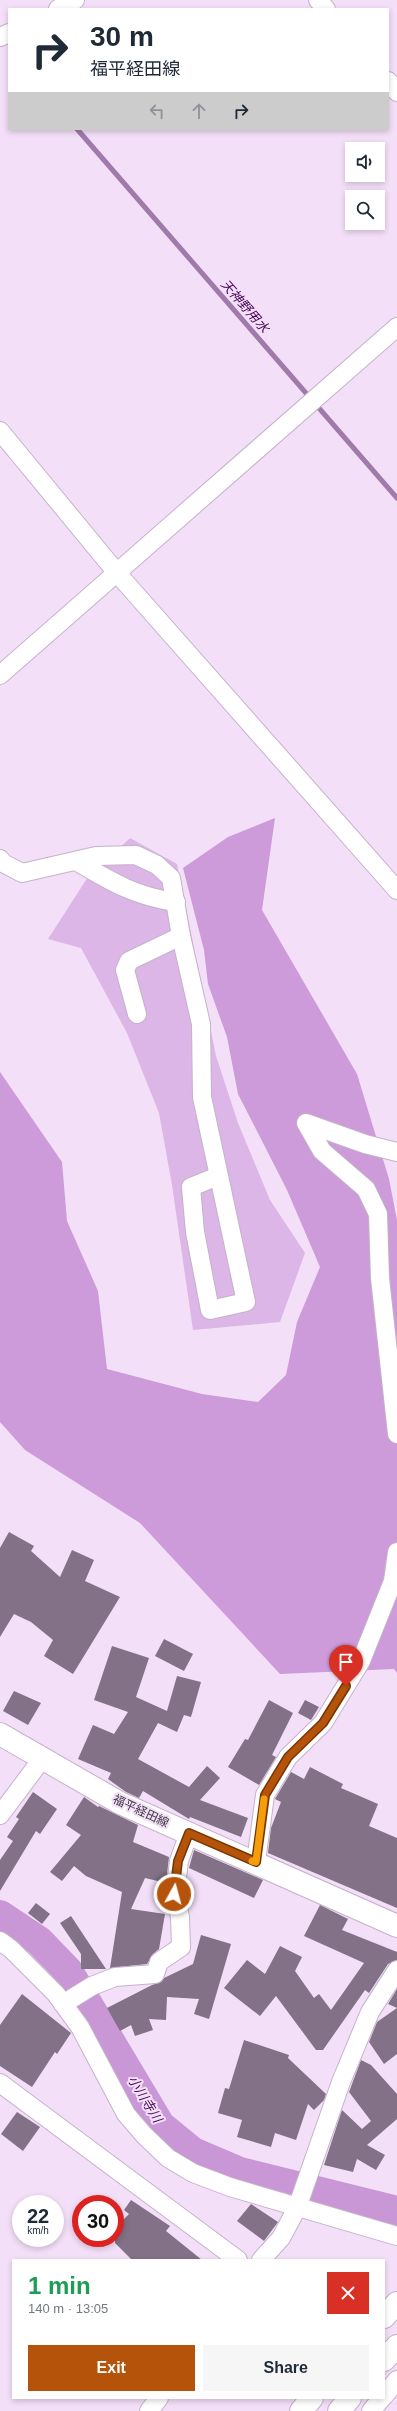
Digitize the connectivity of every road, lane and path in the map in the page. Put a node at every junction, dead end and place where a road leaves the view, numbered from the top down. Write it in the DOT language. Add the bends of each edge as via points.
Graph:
graph roads {
  1 [pos="75,0"];
  2 [pos="318,0"];
  3 [pos="60,8"];
  4 [pos="325,8"];
  5 [pos="389,82"];
  6 [pos="397,92"];
  7 [pos="397,327"];
  8 [pos="0,431"];
  9 [pos="117,573"];
  10 [pos="0,675"];
  11 [pos="0,859"];
  12 [pos="76,861"];
  13 [pos="397,890"];
  14 [pos="176,902"];
  15 [pos="181,936"];
  16 [pos="137,1014"];
  17 [pos="397,1152"];
  18 [pos="218,1176"];
  19 [pos="397,1434"];
  20 [pos="397,1552"];
  21 [pos="0,1734"];
  22 [pos="42,1759"];
  23 [pos="0,1816"];
  24 [pos="189,1833"];
  25 [pos="256,1862"];
  26 [pos="397,1926"];
  27 [pos="0,1941"];
  28 [pos="397,1970"];
  29 [pos="63,2004"];
  30 [pos="0,2083"];
  31 [pos="297,2208"];
  32 [pos="397,2236"];
  33 [pos="237,2259"];
  34 [pos="262,2259"];
  35 [pos="397,2303"];
  36 [pos="385,2316"];
  37 [pos="397,2346"];
  38 [pos="385,2359"];
  39 [pos="385,2371"];
  40 [pos="397,2380"];
  41 [pos="385,2395"];
  42 [pos="158,2399"];
  43 [pos="311,2399"];
  44 [pos="349,2399"];
  45 [pos="381,2399"];
  46 [pos="149,2411"];
  47 [pos="301,2411"];
  48 [pos="339,2411"];
  49 [pos="372,2411"];
  1 -- 3 [label="street"];
  2 -- 4 [label="street"];
  5 -- 6 [label="street"];
  7 -- 9 [label="street"];
  8 -- 9 [label="street"];
  9 -- 10 [label="street"];
  9 -- 13 [label="street"];
  11 -- 12 [label="street" via="22,873"];
  12 -- 14 [label="street" via="119,885 152,899"];
  12 -- 14 [label="street" via="96,856 136,855 157,865 171,878"];
  14 -- 15 [label="street"];
  15 -- 16 [label="street" via="129,961 125,970"];
  15 -- 18 [label="street" via="201,1024 202,1097"];
  17 -- 19 [label="street" via="365,1144 306,1122 322,1151 366,1189 378,1214 380,1278"];
  18 -- 18 [label="street" via="246,1302 210,1310 195,1232 191,1187"];
  20 -- 25 [label="street" via="393,1582 361,1661 323,1723 288,1757 265,1795"];
  21 -- 22 [label="main road, 福平経田線"];
  22 -- 23 [label="street"];
  22 -- 24 [label="main road, 福平経田線" via="120,1803"];
  24 -- 25 [label="main road, 福平経田線"];
  24 -- 29 [label="street" via="178,1861 174,1894 180,1917 181,1947 159,1962 155,1974 115,1977 92,1986"];
  25 -- 26 [label="main road, 福平経田線"];
  27 -- 29 [label="street" via="33,1970"];
  28 -- 31 [label="street" via="370,2012 341,2082"];
  29 -- 31 [label="street" via="80,2026 126,2114 144,2136 168,2158 193,2173"];
  30 -- 33 [label="street"];
  31 -- 32 [label="street"];
  31 -- 34 [label="street" via="281,2238"];
  35 -- 36 [label="main road"];
  37 -- 38 [label="main road"];
  39 -- 40 [label="street"];
  40 -- 41 [label="street"];
  42 -- 46 [label="street"];
  43 -- 47 [label="main road"];
  44 -- 48 [label="main road"];
  45 -- 49 [label="street"];
}
